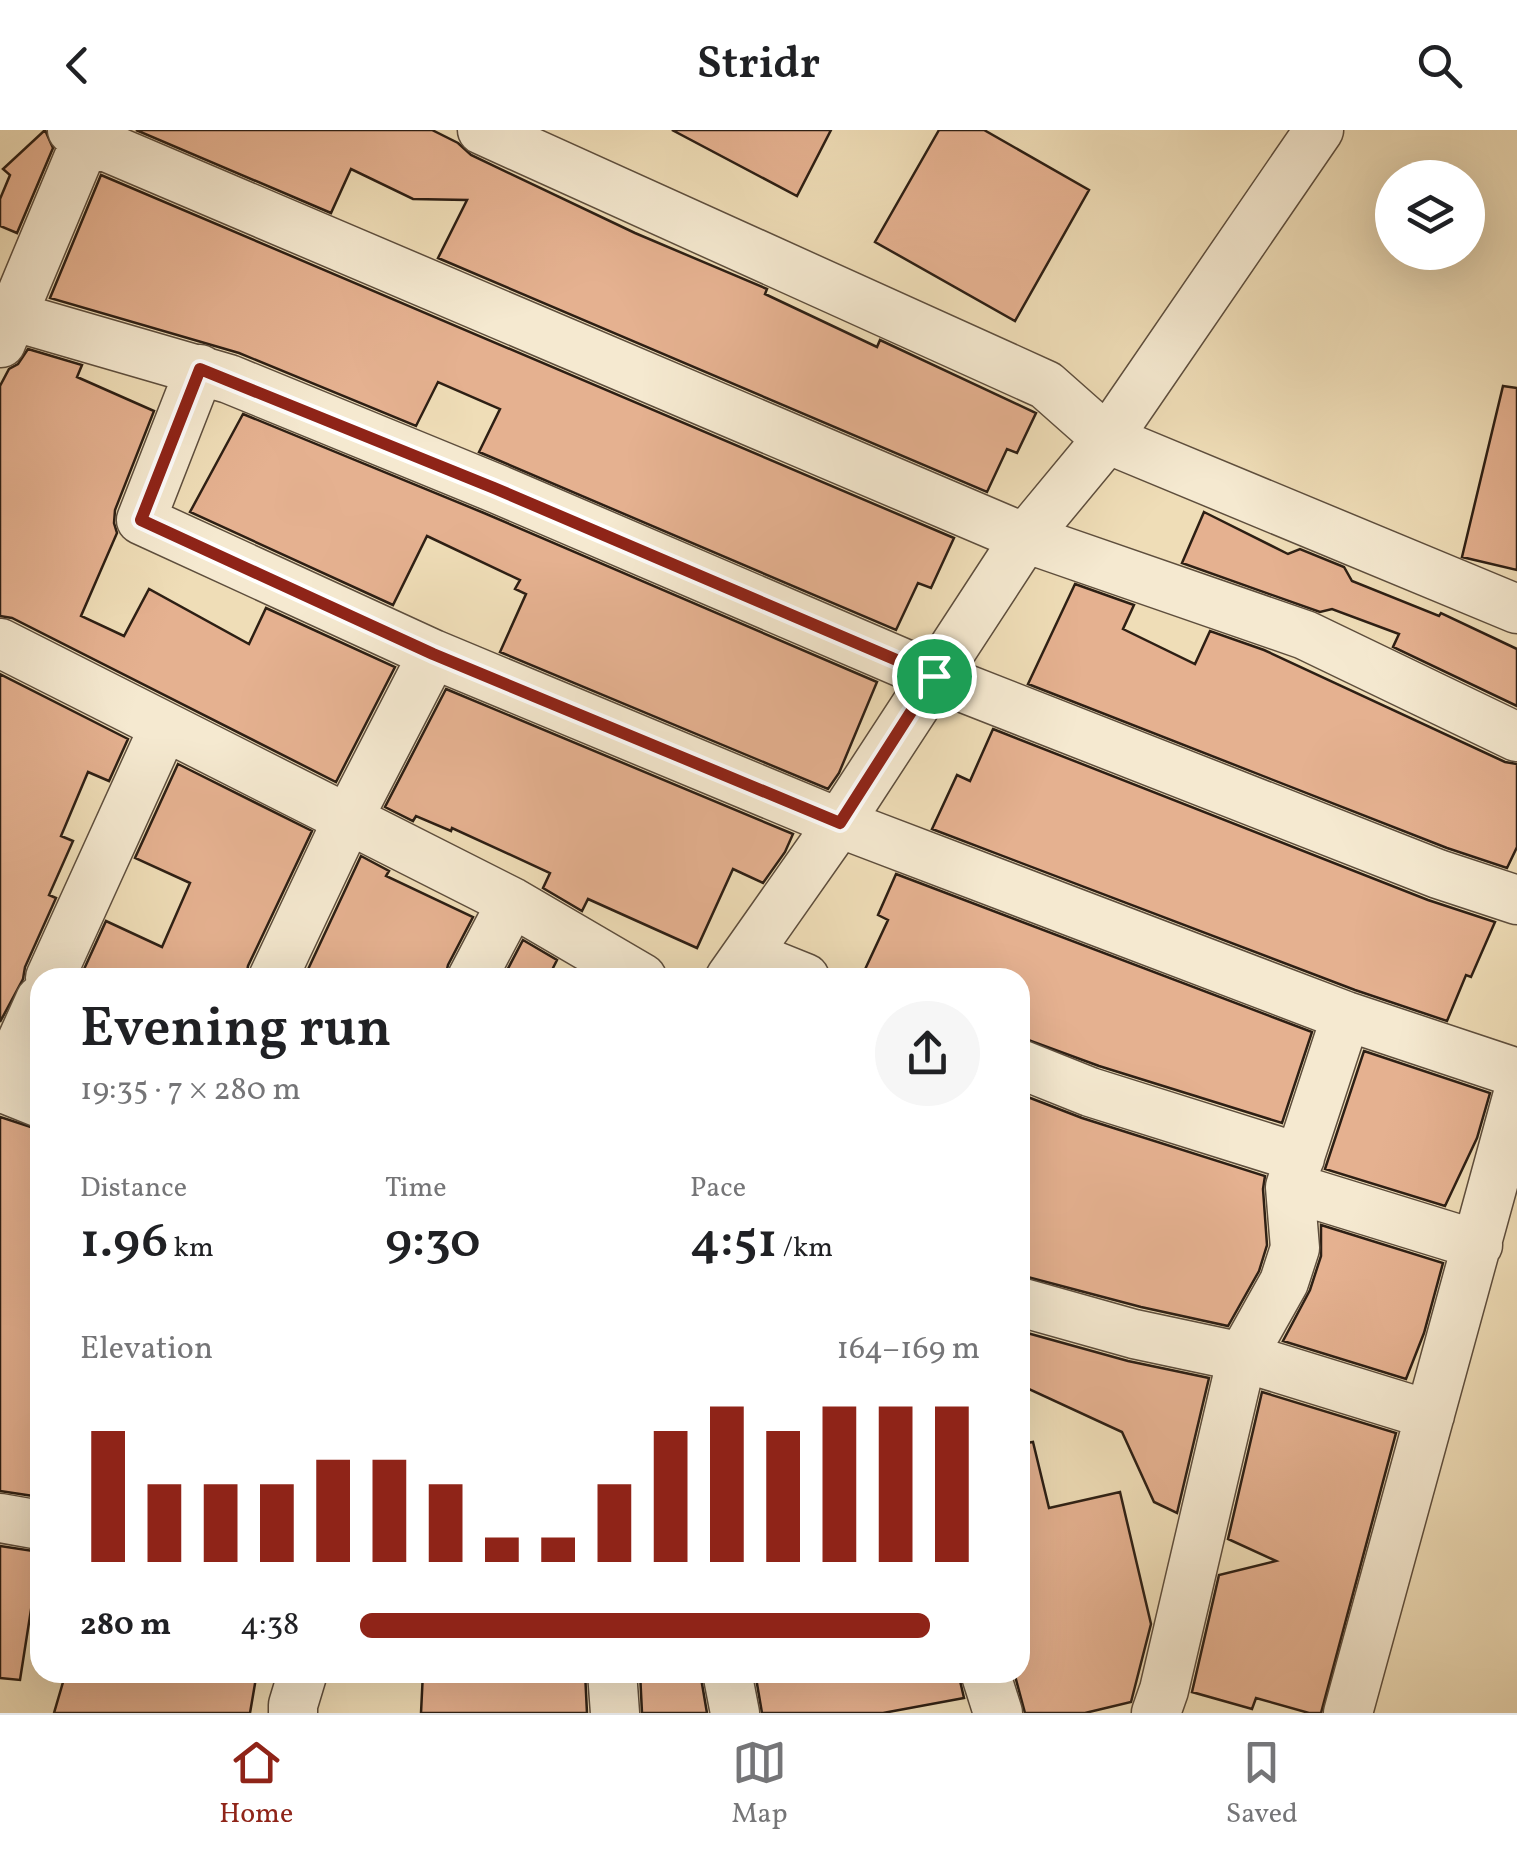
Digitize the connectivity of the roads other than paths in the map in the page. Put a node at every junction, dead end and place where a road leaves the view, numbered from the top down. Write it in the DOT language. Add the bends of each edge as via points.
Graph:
graph roads {
  1 [pos="482,130"];
  2 [pos="1318,130"];
  3 [pos="82,133"];
  4 [pos="3,324"];
  5 [pos="200,369"];
  6 [pos="1106,439"];
  7 [pos="1024,538"];
  8 [pos="1517,609"];
  9 [pos="0,643"];
  10 [pos="433,654"];
  11 [pos="934,676"];
  12 [pos="164,727"];
  13 [pos="1517,737"];
  14 [pos="347,821"];
  15 [pos="840,823"];
  16 [pos="1517,900"];
  17 [pos="512,902"];
  18 [pos="739,966"];
  19 [pos="55,968"];
  20 [pos="278,968"];
  21 [pos="477,968"];
  22 [pos="625,968"];
  23 [pos="1346,1016"];
  24 [pos="30,1022"];
  25 [pos="1030,1068"];
  26 [pos="1517,1074"];
  27 [pos="0,1088"];
  28 [pos="1517,1097"];
  29 [pos="30,1098"];
  30 [pos="1295,1172"];
  31 [pos="1478,1245"];
  32 [pos="1030,1305"];
  33 [pos="1242,1357"];
  34 [pos="1430,1415"];
  35 [pos="0,1518"];
  36 [pos="30,1523"];
  37 [pos="300,1683"];
  38 [pos="613,1683"];
  39 [pos="729,1683"];
  40 [pos="988,1683"];
  41 [pos="294,1713"];
  42 [pos="615,1713"];
  43 [pos="735,1713"];
  44 [pos="998,1713"];
  45 [pos="1156,1713"];
  46 [pos="1348,1713"];
  1 -- 6 [label="street" via="1046,385"];
  2 -- 6 [label="street"];
  3 -- 4 [label="street"];
  3 -- 7 [label="street"];
  4 -- 5 [label="street"];
  5 -- 10 [label="street" via="141,520"];
  5 -- 11 [label="street"];
  6 -- 7 [label="street"];
  6 -- 8 [label="street"];
  7 -- 11 [label="street"];
  7 -- 13 [label="street" via="1305,635"];
  9 -- 12 [label="street"];
  10 -- 14 [label="street"];
  10 -- 15 [label="street"];
  11 -- 15 [label="street"];
  11 -- 16 [label="street"];
  12 -- 14 [label="street"];
  12 -- 19 [label="street"];
  14 -- 17 [label="street"];
  14 -- 20 [label="street"];
  15 -- 18 [label="street"];
  15 -- 23 [label="street"];
  17 -- 21 [label="street"];
  17 -- 22 [label="street"];
  23 -- 26 [label="street"];
  23 -- 30 [label="street"];
  24 -- 27 [label="street"];
  25 -- 30 [label="street"];
  27 -- 29 [label="street"];
  28 -- 31 [label="street"];
  30 -- 31 [label="street"];
  30 -- 33 [label="street" via="1295,1248"];
  31 -- 34 [label="street"];
  32 -- 33 [label="street"];
  33 -- 34 [label="street"];
  33 -- 45 [label="street"];
  34 -- 46 [label="street"];
  35 -- 36 [label="street"];
  37 -- 41 [label="street"];
  38 -- 42 [label="street"];
  39 -- 43 [label="street"];
  40 -- 44 [label="street"];
}
